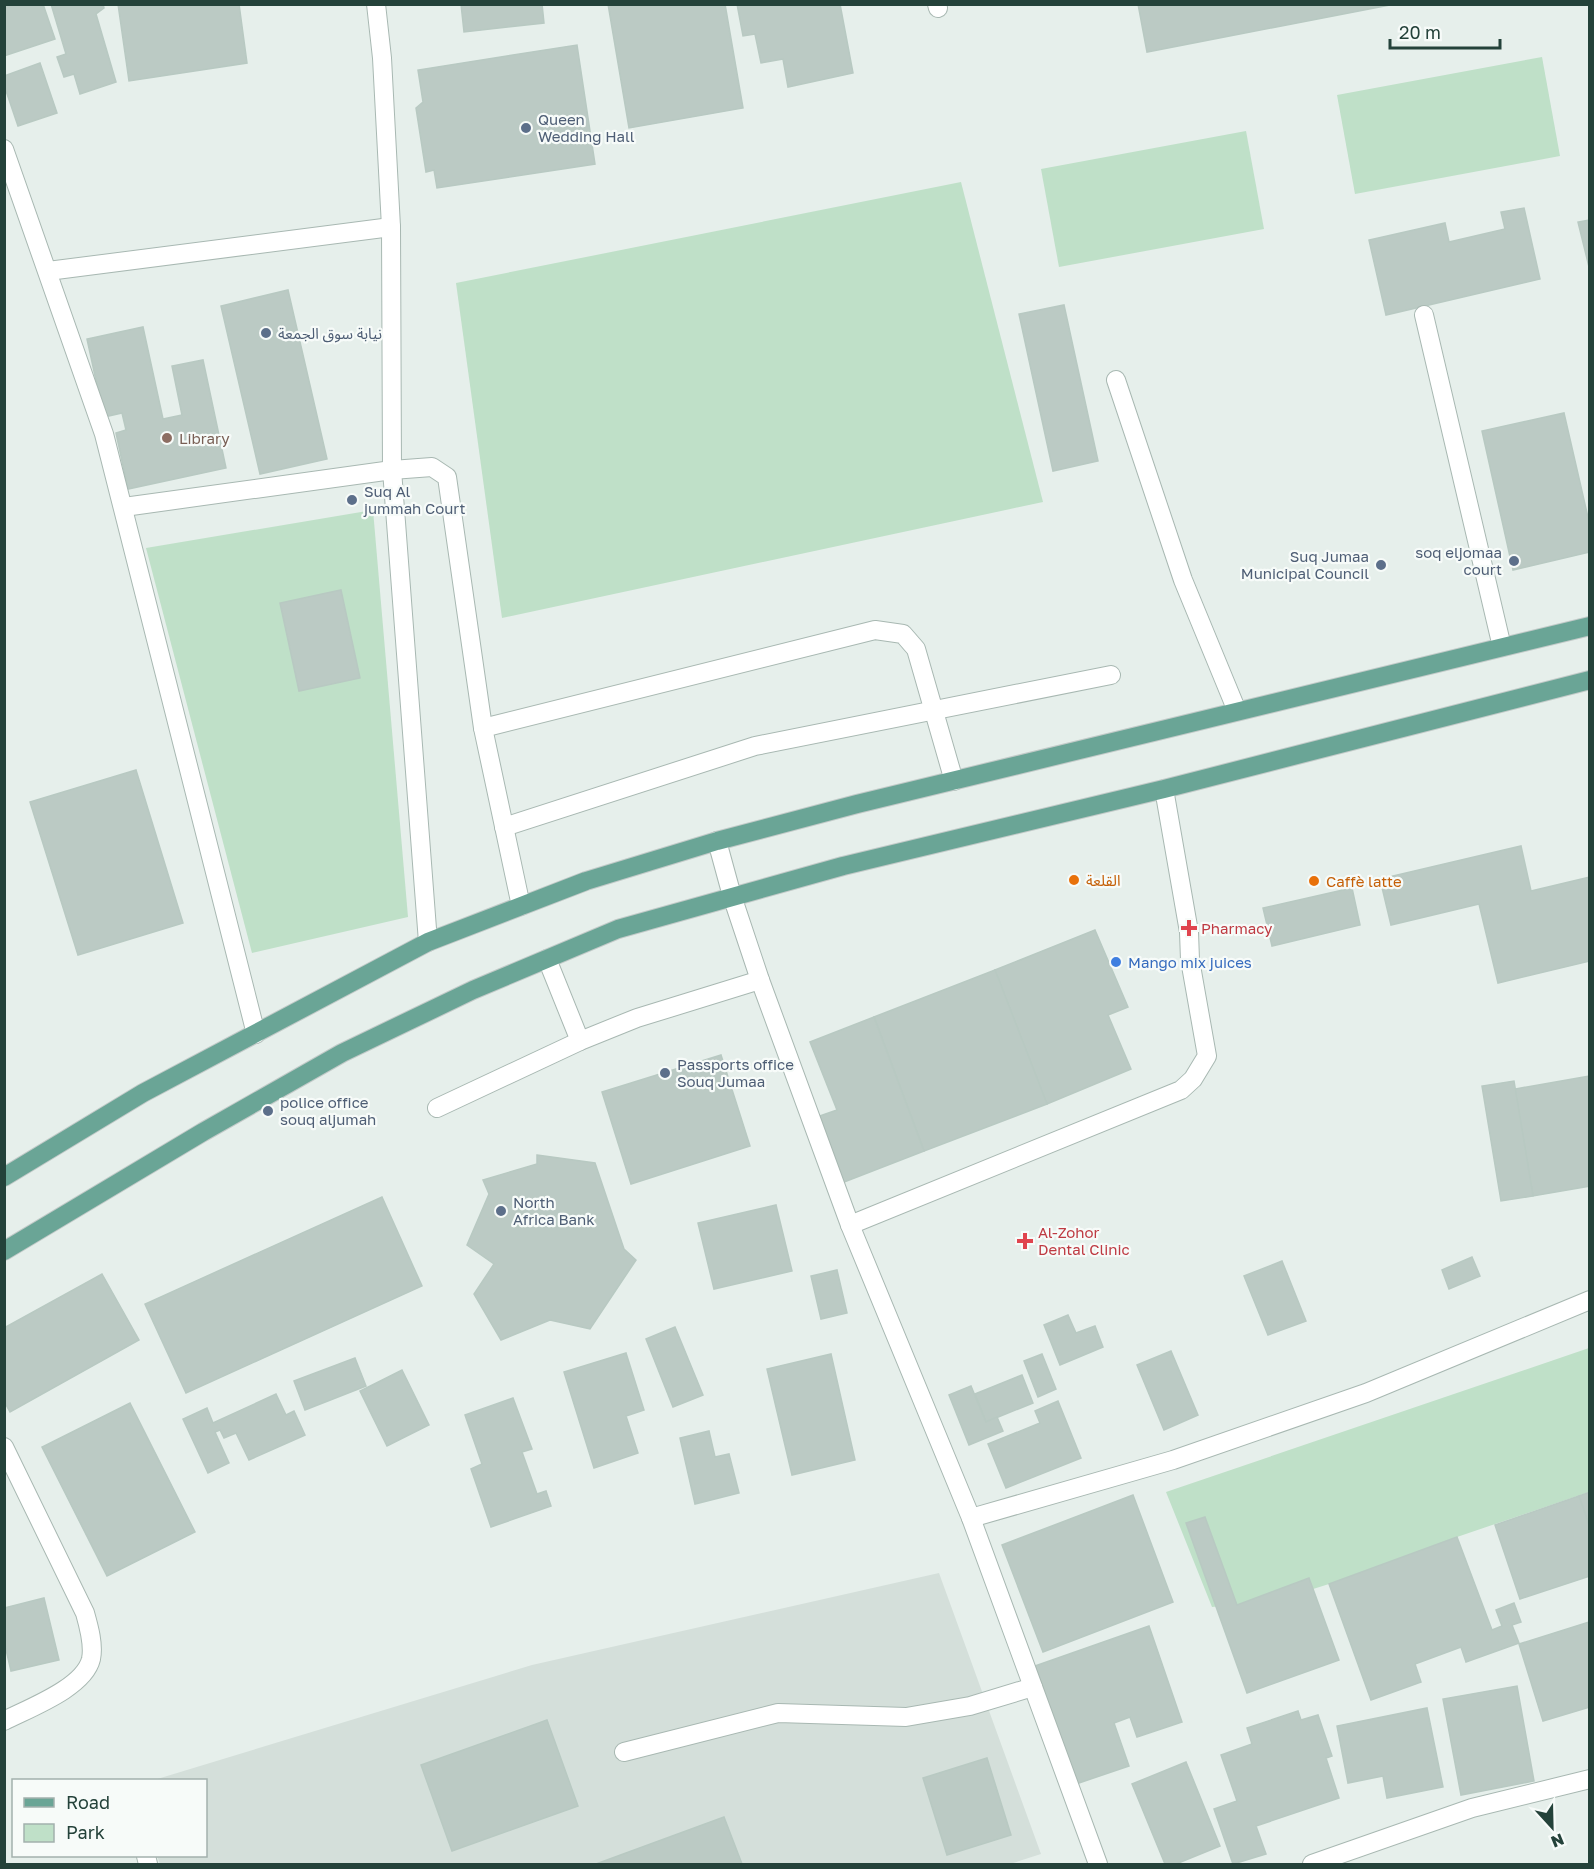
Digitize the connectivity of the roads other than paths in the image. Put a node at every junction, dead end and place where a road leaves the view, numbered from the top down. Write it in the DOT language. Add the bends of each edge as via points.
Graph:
graph roads {
  1 [pos="376,4"];
  2 [pos="4,149"];
  3 [pos="391,227"];
  4 [pos="48,271"];
  5 [pos="1424,315"];
  6 [pos="1116,380"];
  7 [pos="392,470"];
  8 [pos="124,507"];
  9 [pos="1590,626"];
  10 [pos="1502,647"];
  11 [pos="1111,675"];
  12 [pos="1590,680"];
  13 [pos="934,709"];
  14 [pos="1237,711"];
  15 [pos="483,728"];
  16 [pos="954,781"];
  17 [pos="1164,789"];
  18 [pos="504,827"];
  19 [pos="717,841"];
  20 [pos="732,896"];
  21 [pos="521,906"];
  22 [pos="428,942"];
  23 [pos="547,959"];
  24 [pos="760,980"];
  25 [pos="256,1034"];
  26 [pos="580,1041"];
  27 [pos="437,1108"];
  28 [pos="4,1177"];
  29 [pos="850,1225"];
  30 [pos="4,1251"];
  31 [pos="1590,1300"];
  32 [pos="4,1447"];
  33 [pos="971,1518"];
  34 [pos="1033,1687"];
  35 [pos="4,1721"];
  36 [pos="624,1752"];
  37 [pos="1590,1779"];
  38 [pos="1098,1864"];
  39 [pos="1312,1864"];
  1 -- 3 [label="street"];
  2 -- 4 [label="street"];
  3 -- 4 [label="street"];
  3 -- 7 [label="street"];
  4 -- 8 [label="street" via="95,405"];
  5 -- 10 [label="street"];
  6 -- 14 [label="street" via="1183,580"];
  7 -- 8 [label="street"];
  7 -- 15 [label="street" via="432,467 447,477"];
  7 -- 22 [label="street"];
  8 -- 25 [label="street"];
  9 -- 10 [label="main road"];
  10 -- 14 [label="main road"];
  11 -- 13 [label="street"];
  12 -- 17 [label="main road"];
  13 -- 15 [label="street" via="916,649 903,634 875,630"];
  13 -- 16 [label="street"];
  13 -- 18 [label="street" via="755,746"];
  14 -- 16 [label="main road"];
  15 -- 18 [label="street"];
  16 -- 19 [label="main road"];
  17 -- 20 [label="main road"];
  17 -- 29 [label="street" via="1207,1056 1193,1079 1181,1090"];
  18 -- 21 [label="street"];
  19 -- 20 [label="street"];
  19 -- 21 [label="main road" via="586,881"];
  20 -- 23 [label="main road" via="618,929"];
  20 -- 24 [label="street"];
  21 -- 22 [label="main road"];
  22 -- 25 [label="main road"];
  23 -- 26 [label="street"];
  23 -- 30 [label="main road" via="342,1053"];
  24 -- 26 [label="street" via="637,1018"];
  24 -- 29 [label="street"];
  25 -- 28 [label="main road" via="143,1093"];
  26 -- 27 [label="street"];
  29 -- 33 [label="street"];
  31 -- 33 [label="street" via="1366,1393 1173,1460"];
  32 -- 35 [label="street" via="85,1613 91,1657 87,1670 67,1689"];
  33 -- 34 [label="street"];
  34 -- 36 [label="street" via="970,1706 906,1717 778,1713"];
  34 -- 38 [label="street"];
  37 -- 39 [label="street" via="1472,1808"];
}
